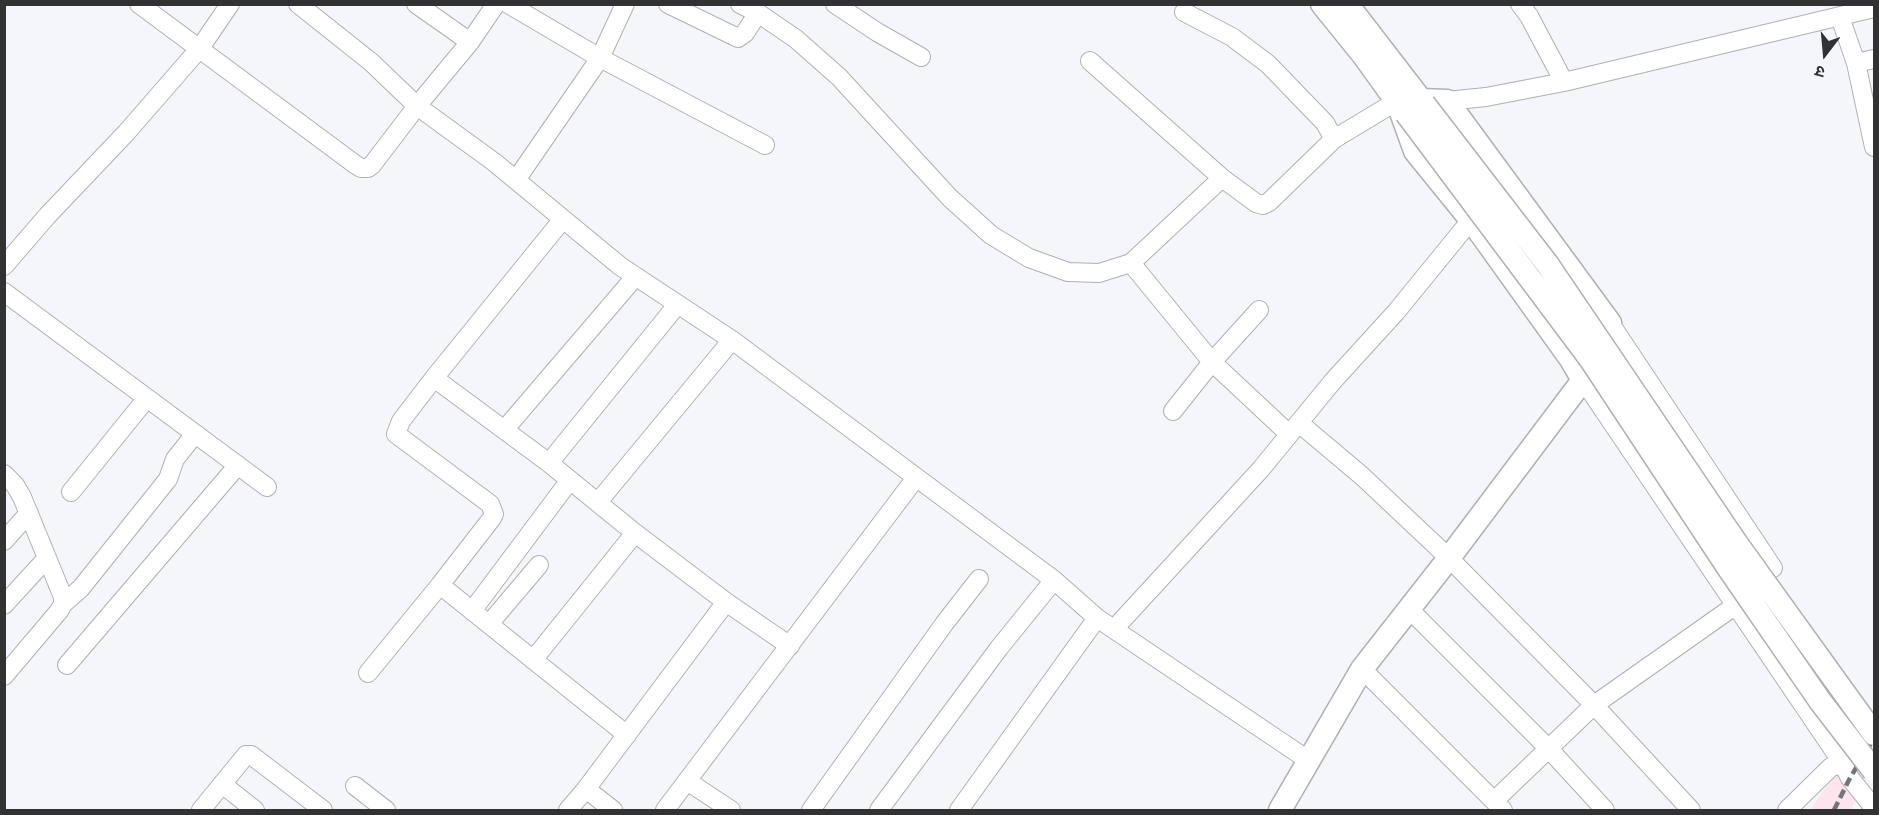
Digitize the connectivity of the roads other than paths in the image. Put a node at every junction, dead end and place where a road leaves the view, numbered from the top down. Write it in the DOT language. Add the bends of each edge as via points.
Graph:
graph roads {
  1 [pos="139,4"];
  2 [pos="230,4"];
  3 [pos="297,4"];
  4 [pos="416,4"];
  5 [pos="496,4"];
  6 [pos="508,4"];
  7 [pos="625,4"];
  8 [pos="668,4"];
  9 [pos="740,4"];
  10 [pos="835,4"];
  11 [pos="1322,4"];
  12 [pos="1347,4"];
  13 [pos="1520,4"];
  14 [pos="1875,8"];
  15 [pos="1185,12"];
  16 [pos="758,13"];
  17 [pos="1840,17"];
  18 [pos="470,42"];
  19 [pos="200,48"];
  20 [pos="921,57"];
  21 [pos="600,58"];
  22 [pos="1875,59"];
  23 [pos="1090,62"];
  24 [pos="1856,63"];
  25 [pos="1564,82"];
  26 [pos="1447,102"];
  27 [pos="1412,105"];
  28 [pos="417,106"];
  29 [pos="1334,139"];
  30 [pos="765,145"];
  31 [pos="1875,147"];
  32 [pos="1222,178"];
  33 [pos="516,180"];
  34 [pos="563,219"];
  35 [pos="1471,220"];
  36 [pos="1131,262"];
  37 [pos="4,266"];
  38 [pos="635,276"];
  39 [pos="4,292"];
  40 [pos="677,305"];
  41 [pos="1259,310"];
  42 [pos="1610,323"];
  43 [pos="732,340"];
  44 [pos="1212,362"];
  45 [pos="434,378"];
  46 [pos="1583,380"];
  47 [pos="147,398"];
  48 [pos="1173,411"];
  49 [pos="1294,428"];
  50 [pos="505,429"];
  51 [pos="195,434"];
  52 [pos="549,463"];
  53 [pos="238,465"];
  54 [pos="4,474"];
  55 [pos="915,479"];
  56 [pos="570,480"];
  57 [pos="267,487"];
  58 [pos="71,492"];
  59 [pos="598,502"];
  60 [pos="29,513"];
  61 [pos="635,533"];
  62 [pos="4,541"];
  63 [pos="47,558"];
  64 [pos="1449,558"];
  65 [pos="539,565"];
  66 [pos="1773,568"];
  67 [pos="979,579"];
  68 [pos="1054,580"];
  69 [pos="440,585"];
  70 [pos="726,602"];
  71 [pos="63,604"];
  72 [pos="4,605"];
  73 [pos="1736,605"];
  74 [pos="1409,609"];
  75 [pos="472,610"];
  76 [pos="1097,618"];
  77 [pos="489,624"];
  78 [pos="1114,629"];
  79 [pos="790,646"];
  80 [pos="533,660"];
  81 [pos="67,665"];
  82 [pos="1362,669"];
  83 [pos="368,673"];
  84 [pos="4,676"];
  85 [pos="1594,705"];
  86 [pos="1875,734"];
  87 [pos="627,735"];
  88 [pos="1549,749"];
  89 [pos="1308,760"];
  90 [pos="1843,764"];
  91 [pos="1875,771"];
  92 [pos="687,781"];
  93 [pos="222,784"];
  94 [pos="355,786"];
  95 [pos="586,789"];
  96 [pos="1499,806"];
  97 [pos="723,808"];
  98 [pos="1875,808"];
  99 [pos="201,810"];
  100 [pos="255,810"];
  101 [pos="323,810"];
  102 [pos="386,810"];
  103 [pos="568,810"];
  104 [pos="614,810"];
  105 [pos="665,810"];
  106 [pos="811,810"];
  107 [pos="879,810"];
  108 [pos="959,810"];
  109 [pos="1280,810"];
  110 [pos="1605,810"];
  111 [pos="1691,810"];
  112 [pos="1787,810"];
  1 -- 19 [label="street"];
  2 -- 19 [label="street"];
  3 -- 28 [label="street" via="370,62"];
  4 -- 18 [label="street"];
  5 -- 18 [label="street"];
  6 -- 21 [label="street"];
  7 -- 21 [label="street"];
  8 -- 16 [label="street" via="738,38"];
  9 -- 16 [label="street"];
  10 -- 20 [label="street"];
  11 -- 27 [label="main road" via="1364,56"];
  12 -- 27 [label="main road"];
  13 -- 25 [label="street"];
  14 -- 17 [label="street"];
  15 -- 29 [label="street" via="1232,37 1268,64 1319,117"];
  16 -- 36 [label="street" via="796,39 838,77 950,198 992,235 1029,258 1068,272 1099,273"];
  17 -- 24 [label="street"];
  17 -- 25 [label="street"];
  18 -- 28 [label="street"];
  19 -- 28 [label="street" via="362,168 372,165"];
  19 -- 37 [label="street"];
  21 -- 30 [label="street"];
  21 -- 33 [label="street"];
  22 -- 24 [label="street"];
  23 -- 32 [label="street"];
  24 -- 31 [label="street"];
  25 -- 26 [label="street"];
  26 -- 27 [label="main road"];
  26 -- 42 [label="main road"];
  27 -- 29 [label="street"];
  27 -- 35 [label="main road" via="1414,151"];
  27 -- 86 [label="main road, bridge" via="1548,265 1737,544"];
  27 -- 91 [label="main road, bridge" via="1591,360 1820,701"];
  28 -- 33 [label="street"];
  29 -- 32 [label="street" via="1263,205"];
  32 -- 36 [label="street"];
  33 -- 34 [label="street"];
  34 -- 38 [label="street"];
  34 -- 45 [label="street"];
  35 -- 46 [label="main road"];
  35 -- 49 [label="street"];
  36 -- 44 [label="street"];
  38 -- 40 [label="street"];
  38 -- 50 [label="street"];
  39 -- 47 [label="street"];
  40 -- 43 [label="street"];
  40 -- 52 [label="street"];
  41 -- 44 [label="street"];
  42 -- 46 [label="main road"];
  42 -- 66 [label="street"];
  43 -- 55 [label="street"];
  43 -- 59 [label="street"];
  44 -- 48 [label="street"];
  44 -- 49 [label="street"];
  45 -- 50 [label="street"];
  45 -- 69 [label="street" via="401,421 396,434 490,504 494,514"];
  46 -- 64 [label="main road"];
  46 -- 73 [label="street"];
  47 -- 51 [label="street"];
  47 -- 58 [label="street"];
  49 -- 64 [label="street" via="1362,476"];
  49 -- 78 [label="street" via="1261,470"];
  50 -- 52 [label="street"];
  51 -- 53 [label="street"];
  51 -- 71 [label="street" via="175,459 168,479 81,588"];
  52 -- 56 [label="street"];
  53 -- 57 [label="street"];
  53 -- 81 [label="street"];
  54 -- 60 [label="street" via="15,485"];
  55 -- 68 [label="street"];
  55 -- 79 [label="street"];
  56 -- 59 [label="street"];
  56 -- 75 [label="street"];
  59 -- 61 [label="street"];
  60 -- 62 [label="street"];
  60 -- 63 [label="street"];
  61 -- 70 [label="street"];
  61 -- 80 [label="street"];
  63 -- 71 [label="street"];
  63 -- 72 [label="street"];
  64 -- 74 [label="main road"];
  64 -- 85 [label="street"];
  65 -- 77 [label="street"];
  67 -- 106 [label="street"];
  68 -- 76 [label="street"];
  68 -- 107 [label="street"];
  69 -- 75 [label="street"];
  69 -- 83 [label="street"];
  70 -- 79 [label="street"];
  70 -- 87 [label="street"];
  71 -- 84 [label="street"];
  73 -- 85 [label="street"];
  73 -- 90 [label="street"];
  74 -- 82 [label="main road"];
  74 -- 88 [label="street"];
  75 -- 77 [label="street"];
  76 -- 78 [label="street"];
  76 -- 108 [label="street"];
  77 -- 80 [label="street"];
  78 -- 89 [label="street"];
  79 -- 92 [label="street"];
  80 -- 87 [label="street"];
  82 -- 89 [label="main road"];
  82 -- 96 [label="street"];
  85 -- 88 [label="street"];
  85 -- 111 [label="street"];
  87 -- 95 [label="street"];
  88 -- 96 [label="street"];
  88 -- 110 [label="street"];
  89 -- 109 [label="main road"];
  90 -- 98 [label="street"];
  90 -- 112 [label="street" via="1831,766"];
  92 -- 97 [label="street"];
  92 -- 105 [label="street"];
  93 -- 99 [label="street"];
  93 -- 100 [label="street"];
  93 -- 101 [label="street" via="242,758 251,755"];
  94 -- 102 [label="street"];
  95 -- 103 [label="street"];
  95 -- 104 [label="street"];
}
